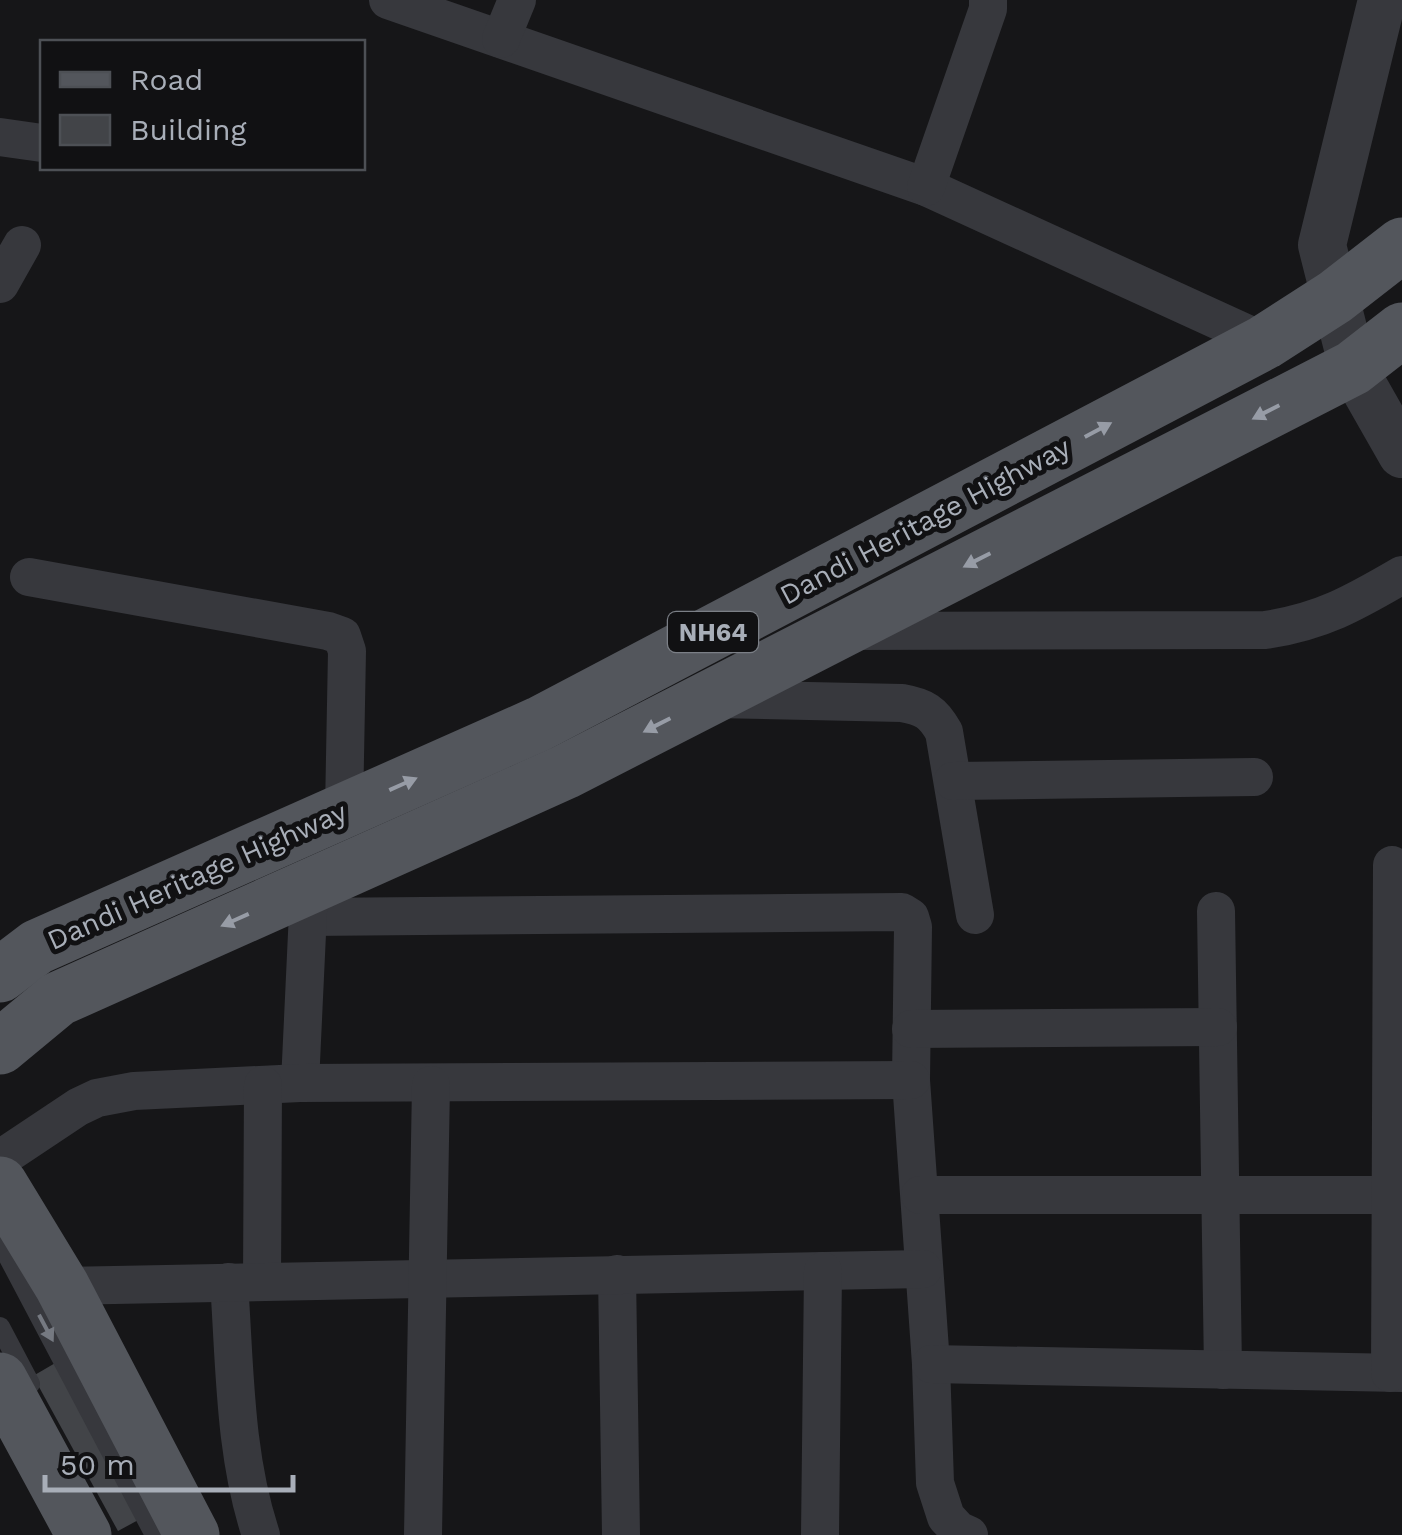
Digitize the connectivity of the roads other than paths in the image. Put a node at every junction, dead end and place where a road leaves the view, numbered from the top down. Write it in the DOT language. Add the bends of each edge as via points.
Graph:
graph roads {
  1 [pos="388,0"];
  2 [pos="517,0"];
  3 [pos="988,0"];
  4 [pos="1382,0"];
  5 [pos="502,39"];
  6 [pos="0,137"];
  7 [pos="40,143"];
  8 [pos="926,186"];
  9 [pos="22,245"];
  10 [pos="1402,245"];
  11 [pos="0,284"];
  12 [pos="1335,297"];
  13 [pos="1402,330"];
  14 [pos="1265,342"];
  15 [pos="1353,368"];
  16 [pos="1402,454"];
  17 [pos="1402,575"];
  18 [pos="30,577"];
  19 [pos="839,631"];
  20 [pos="707,699"];
  21 [pos="1254,777"];
  22 [pos="953,781"];
  23 [pos="344,810"];
  24 [pos="1392,865"];
  25 [pos="308,902"];
  26 [pos="1216,911"];
  27 [pos="975,914"];
  28 [pos="0,975"];
  29 [pos="1218,1027"];
  30 [pos="911,1029"];
  31 [pos="0,1047"];
  32 [pos="911,1080"];
  33 [pos="281,1084"];
  34 [pos="430,1085"];
  35 [pos="0,1160"];
  36 [pos="0,1184"];
  37 [pos="920,1195"];
  38 [pos="1220,1195"];
  39 [pos="1396,1195"];
  40 [pos="0,1241"];
  41 [pos="923,1269"];
  42 [pos="823,1270"];
  43 [pos="617,1274"];
  44 [pos="427,1278"];
  45 [pos="246,1282"];
  46 [pos="62,1286"];
  47 [pos="0,1328"];
  48 [pos="931,1364"];
  49 [pos="1223,1370"];
  50 [pos="1396,1373"];
  51 [pos="19,1388"];
  52 [pos="84,1535"];
  53 [pos="155,1535"];
  54 [pos="192,1535"];
  55 [pos="261,1535"];
  56 [pos="423,1535"];
  57 [pos="621,1535"];
  58 [pos="820,1535"];
  59 [pos="969,1535"];
  1 -- 5 [label="street"];
  2 -- 5 [label="street"];
  3 -- 8 [label="street"];
  4 -- 12 [label="street" via="1322,245"];
  5 -- 8 [label="street"];
  6 -- 7 [label="street"];
  8 -- 14 [label="street"];
  9 -- 11 [label="street"];
  10 -- 12 [label="main road, Dandi Heritage Highway / NH64"];
  12 -- 14 [label="main road, Dandi Heritage Highway / NH64"];
  12 -- 15 [label="street"];
  13 -- 15 [label="main road, NH64"];
  23 -- 14 [label="main road, Dandi Heritage Highway / NH64, one-way" via="539,724"];
  15 -- 16 [label="street"];
  15 -- 19 [label="main road, NH64, one-way"];
  17 -- 19 [label="street" via="1338,612 1265,630"];
  18 -- 23 [label="street" via="342,636"];
  19 -- 20 [label="main road, NH64"];
  20 -- 22 [label="street" via="924,707 944,732"];
  20 -- 25 [label="main road, NH64, one-way"];
  21 -- 22 [label="street"];
  22 -- 27 [label="street"];
  23 -- 28 [label="main road, Dandi Heritage Highway / NH64" via="37,947"];
  24 -- 39 [label="street"];
  25 -- 30 [label="street" via="902,912 914,927"];
  25 -- 31 [label="main road, NH64, one-way" via="58,999"];
  25 -- 33 [label="street"];
  26 -- 29 [label="street"];
  29 -- 30 [label="street"];
  29 -- 38 [label="street"];
  30 -- 32 [label="street"];
  32 -- 34 [label="street"];
  32 -- 37 [label="street"];
  33 -- 34 [label="street"];
  33 -- 35 [label="street" via="96,1098"];
  33 -- 45 [label="street"];
  34 -- 44 [label="street"];
  36 -- 46 [label="main road"];
  37 -- 38 [label="street"];
  37 -- 41 [label="street"];
  38 -- 39 [label="street"];
  38 -- 49 [label="street"];
  39 -- 50 [label="street"];
  40 -- 53 [label="lane, one-way"];
  41 -- 42 [label="street"];
  41 -- 48 [label="street"];
  42 -- 43 [label="street"];
  42 -- 58 [label="street"];
  43 -- 44 [label="street"];
  43 -- 57 [label="street"];
  44 -- 45 [label="street"];
  44 -- 56 [label="street"];
  45 -- 46 [label="street"];
  45 -- 55 [label="street" via="240,1451"];
  46 -- 54 [label="main road"];
  47 -- 51 [label="lane"];
  48 -- 49 [label="street"];
  48 -- 59 [label="street" via="935,1483 946,1517"];
  49 -- 50 [label="street"];
  51 -- 52 [label="main road"];
}
